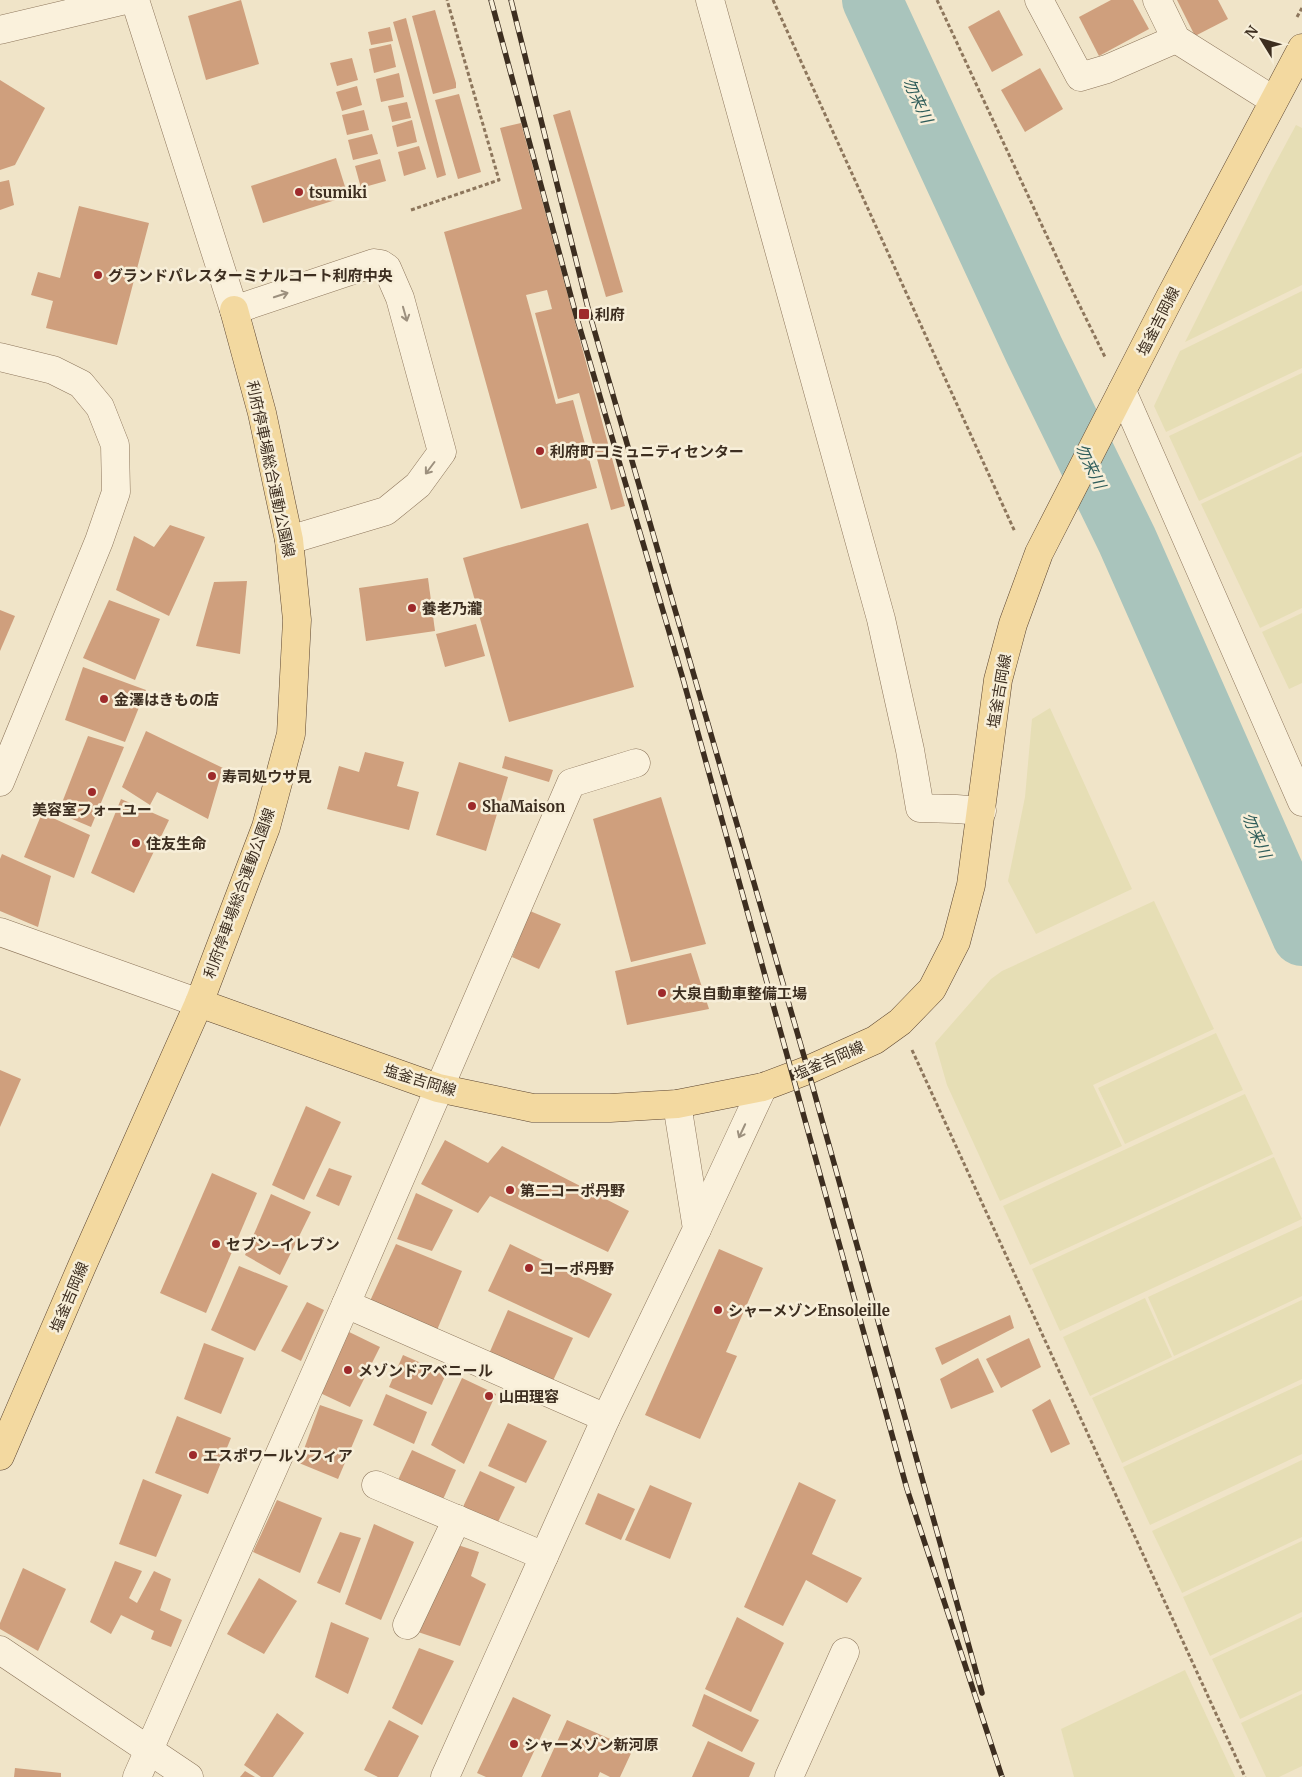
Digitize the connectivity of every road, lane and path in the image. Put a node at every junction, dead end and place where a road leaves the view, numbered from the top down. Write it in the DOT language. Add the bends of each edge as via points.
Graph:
graph roads {
  1 [pos="126,0"];
  2 [pos="135,0"];
  3 [pos="447,0"];
  4 [pos="710,0"];
  5 [pos="773,0"];
  6 [pos="937,0"];
  7 [pos="1039,0"];
  8 [pos="1157,0"];
  9 [pos="0,30"];
  10 [pos="1176,39"];
  11 [pos="1302,48"];
  12 [pos="1273,100"];
  13 [pos="411,210"];
  14 [pos="234,310"];
  15 [pos="0,357"];
  16 [pos="1118,398"];
  17 [pos="289,540"];
  18 [pos="1037,559"];
  19 [pos="636,763"];
  20 [pos="0,782"];
  21 [pos="1302,802"];
  22 [pos="982,811"];
  23 [pos="0,932"];
  24 [pos="199,1003"];
  25 [pos="900,1022"];
  26 [pos="763,1087"];
  27 [pos="438,1088"];
  28 [pos="677,1104"];
  29 [pos="697,1229"];
  30 [pos="346,1304"];
  31 [pos="606,1418"];
  32 [pos="0,1456"];
  33 [pos="376,1484"];
  34 [pos="457,1519"];
  35 [pos="544,1556"];
  36 [pos="407,1624"];
  37 [pos="0,1650"];
  38 [pos="845,1652"];
  39 [pos="149,1750"];
  40 [pos="137,1777"];
  41 [pos="189,1777"];
  42 [pos="445,1777"];
  43 [pos="789,1777"];
  44 [pos="1245,1777"];
  1 -- 9 [label="street"];
  2 -- 14 [label="street"];
  3 -- 13 [label="path" via="499,180"];
  4 -- 22 [label="street" via="881,619 920,808"];
  5 -- 18 [label="path" via="1022,547"];
  6 -- 16 [label="path" via="1072,290"];
  7 -- 10 [label="street" via="1080,77"];
  8 -- 10 [label="street"];
  10 -- 12 [label="street"];
  11 -- 12 [label="main road, 塩釜吉岡線"];
  12 -- 16 [label="main road, 塩釜吉岡線"];
  14 -- 17 [label="main road, 利府停車場総合運動公園線" via="262,413"];
  14 -- 17 [label="street, one-way" via="374,264 387,268 400,298 442,452 418,484 386,511"];
  15 -- 20 [label="street" via="53,370 81,384 100,406 116,445 116,492"];
  16 -- 18 [label="main road, 塩釜吉岡線"];
  16 -- 21 [label="street"];
  17 -- 24 [label="main road, 利府停車場総合運動公園線" via="297,620 291,734 266,827"];
  18 -- 22 [label="main road, 塩釜吉岡線" via="1012,624 998,680"];
  19 -- 27 [label="street" via="571,783"];
  22 -- 25 [label="main road, 塩釜吉岡線" via="971,885 956,942 932,989"];
  23 -- 24 [label="street"];
  24 -- 27 [label="main road, 塩釜吉岡線"];
  24 -- 32 [label="main road, 塩釜吉岡線"];
  25 -- 26 [label="main road, 塩釜吉岡線" via="875,1040"];
  25 -- 44 [label="path"];
  26 -- 28 [label="main road, 塩釜吉岡線"];
  26 -- 29 [label="street, one-way"];
  27 -- 28 [label="main road, 塩釜吉岡線" via="532,1108"];
  27 -- 30 [label="street"];
  28 -- 29 [label="street"];
  29 -- 31 [label="street"];
  30 -- 31 [label="street"];
  30 -- 39 [label="street"];
  31 -- 35 [label="street"];
  33 -- 34 [label="street"];
  34 -- 35 [label="street"];
  34 -- 36 [label="street"];
  35 -- 42 [label="street"];
  37 -- 39 [label="street"];
  38 -- 43 [label="street"];
  39 -- 40 [label="street"];
  39 -- 41 [label="street"];
}
